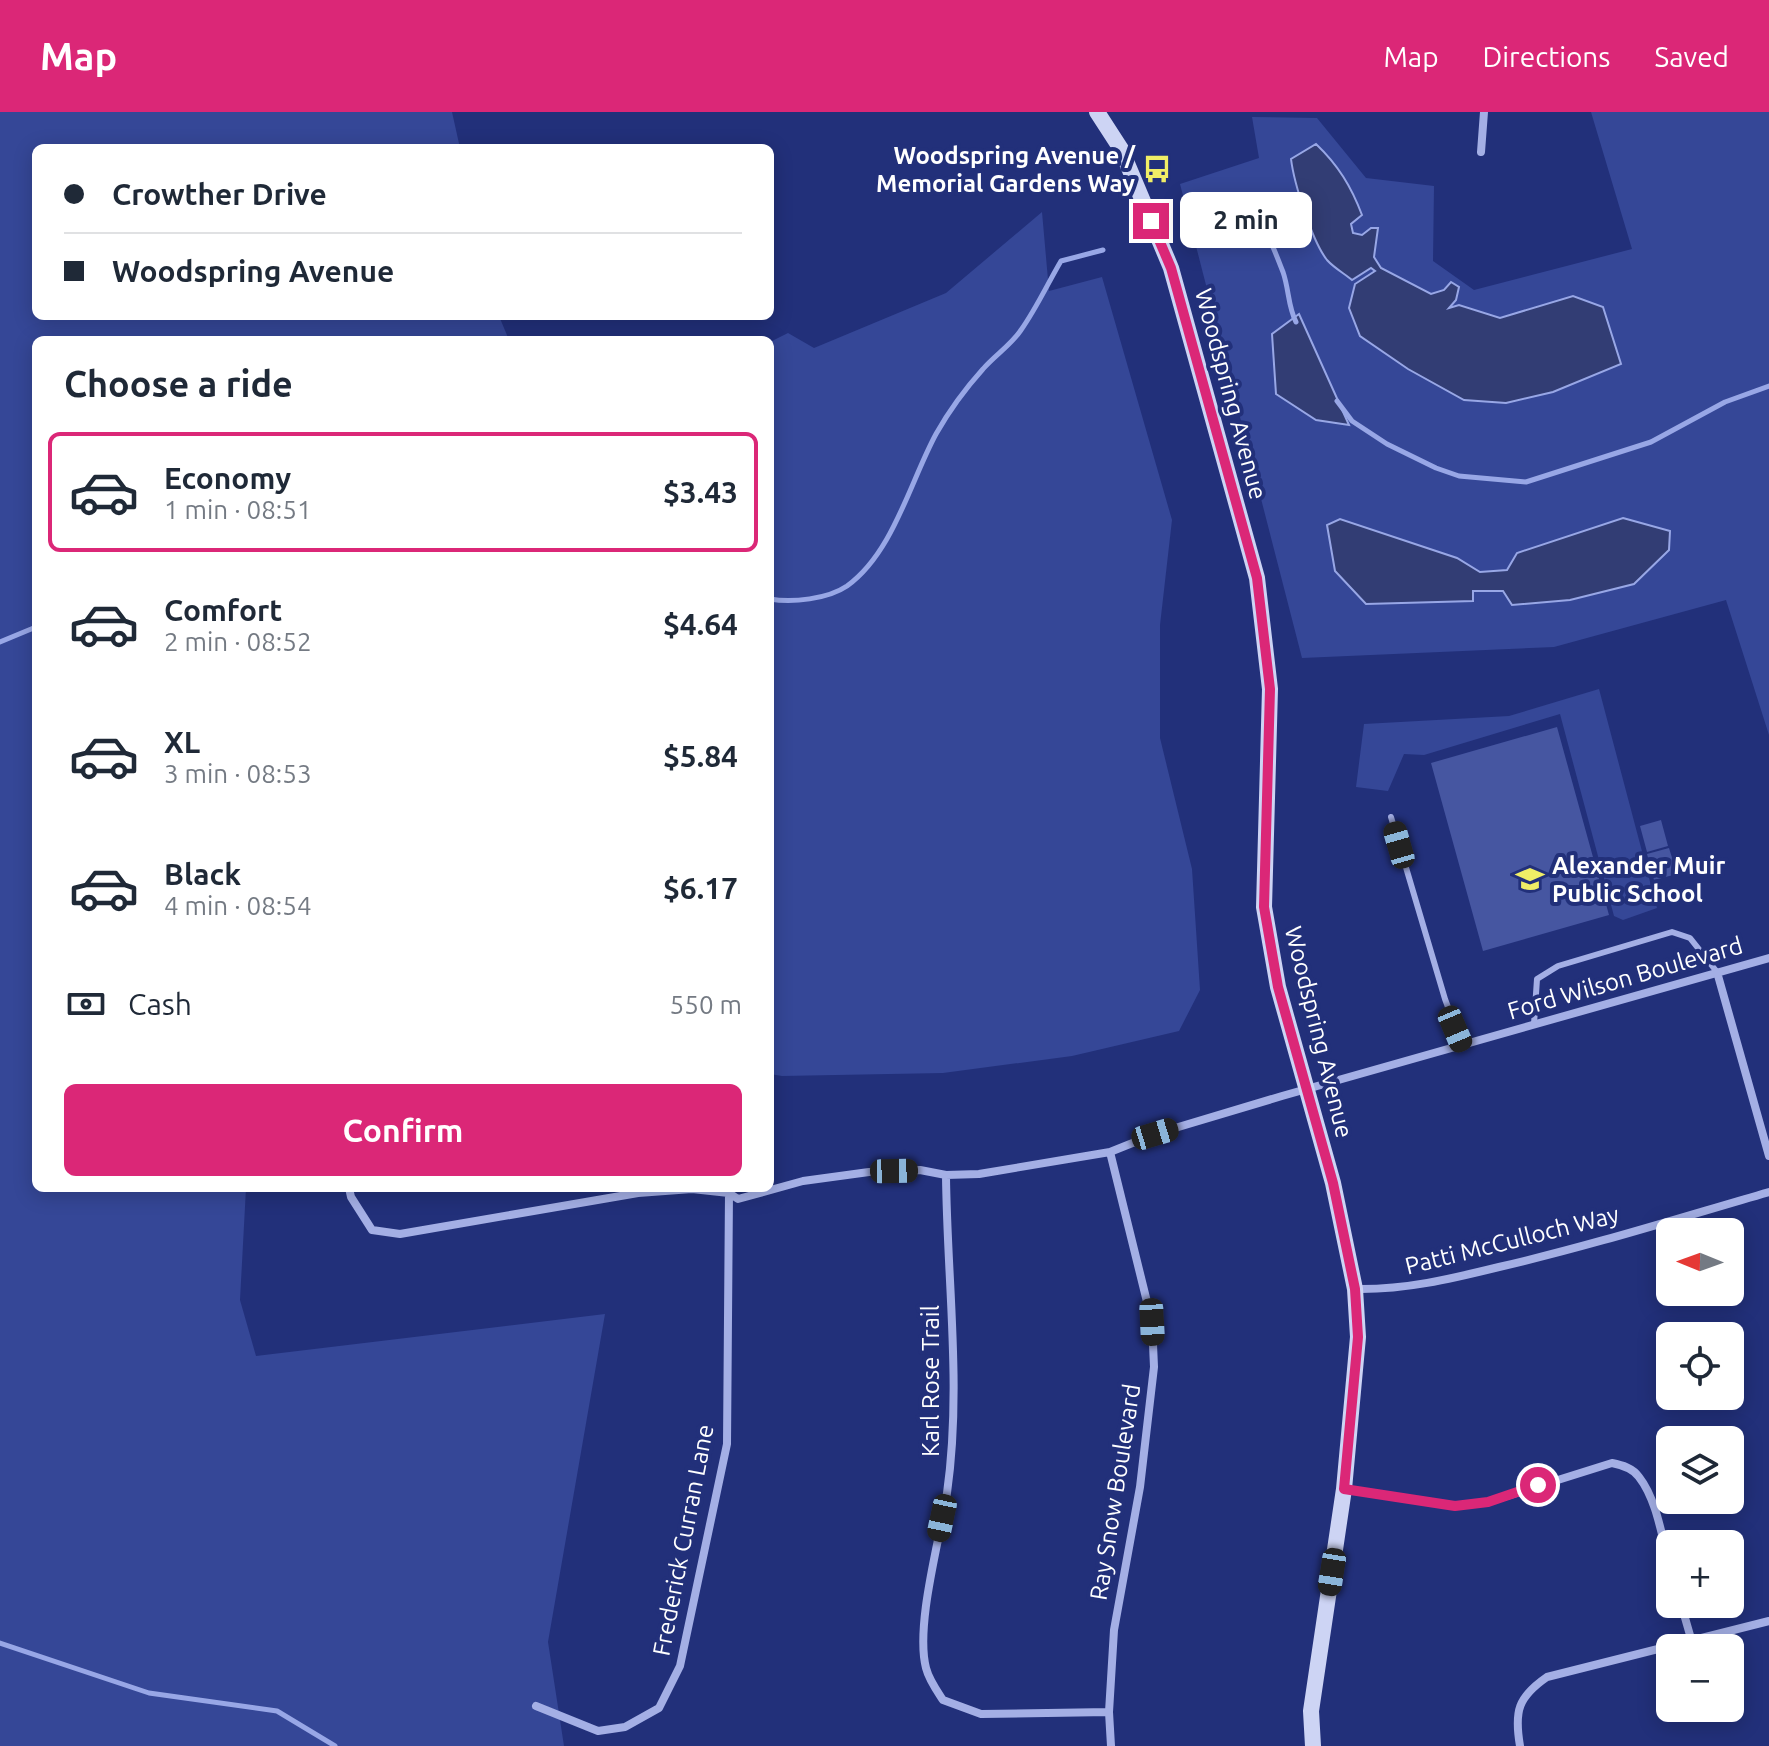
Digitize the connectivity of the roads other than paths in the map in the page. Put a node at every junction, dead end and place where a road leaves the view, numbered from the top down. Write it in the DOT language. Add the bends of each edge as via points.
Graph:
graph roads {
  1 [pos="1097,112"];
  2 [pos="1484,112"];
  3 [pos="1481,152"];
  4 [pos="1391,817"];
  5 [pos="1769,958"];
  6 [pos="1717,972"];
  7 [pos="1534,1024"];
  8 [pos="1462,1045"];
  9 [pos="1308,1089"];
  10 [pos="1110,1152"];
  11 [pos="1769,1156"];
  12 [pos="946,1175"];
  13 [pos="774,1189"];
  14 [pos="350,1192"];
  15 [pos="652,1192"];
  16 [pos="720,1192"];
  17 [pos="763,1192"];
  18 [pos="1769,1192"];
  19 [pos="729,1193"];
  20 [pos="1355,1289"];
  21 [pos="1344,1489"];
  22 [pos="1660,1530"];
  23 [pos="1769,1621"];
  24 [pos="1721,1634"];
  25 [pos="1656,1651"];
  26 [pos="536,1706"];
  27 [pos="1109,1712"];
  28 [pos="1111,1746"];
  29 [pos="1313,1746"];
  30 [pos="1520,1746"];
  1 -- 9 [label="street, Woodspring Avenue" via="1121,149 1171,268 1257,578 1270,689 1264,907 1278,987"];
  2 -- 3 [label="street"];
  4 -- 8 [label="lane"];
  5 -- 6 [label="street, Ford Wilson Boulevard"];
  6 -- 7 [label="street, Ford Wilson Boulevard"];
  6 -- 7 [label="lane" via="1690,938 1672,932 1558,966 1537,979"];
  6 -- 11 [label="street"];
  7 -- 8 [label="street, Ford Wilson Boulevard"];
  8 -- 9 [label="street, Ford Wilson Boulevard"];
  9 -- 10 [label="street, Ford Wilson Boulevard"];
  9 -- 20 [label="street, Woodspring Avenue"];
  10 -- 12 [label="street, Ford Wilson Boulevard"];
  10 -- 27 [label="street, Ray Snow Boulevard" via="1152,1322 1154,1367 1140,1487 1114,1630"];
  12 -- 13 [label="street, Ford Wilson Boulevard" via="869,1172"];
  12 -- 27 [label="street, Karl Rose Trail" via="954,1433 923,1636 926,1668 943,1700 981,1714"];
  14 -- 15 [label="street, Ford Wilson Boulevard" via="372,1230 400,1234"];
  16 -- 19 [label="street, Ford Wilson Boulevard"];
  17 -- 19 [label="street, Ford Wilson Boulevard" via="738,1199"];
  18 -- 20 [label="street, Patti McCulloch Way" via="1426,1284"];
  19 -- 26 [label="street, Frederick Curran Lane" via="727,1444 680,1666 659,1708 625,1727 598,1731"];
  20 -- 21 [label="street, Woodspring Avenue" via="1358,1337"];
  21 -- 22 [label="street" via="1455,1506 1488,1502 1612,1463 1638,1474"];
  21 -- 29 [label="street, Woodspring Avenue" via="1311,1711"];
  23 -- 24 [label="street"];
  25 -- 30 [label="street" via="1547,1677 1529,1689 1516,1725"];
  27 -- 28 [label="street, Ray Snow Boulevard"];
}
